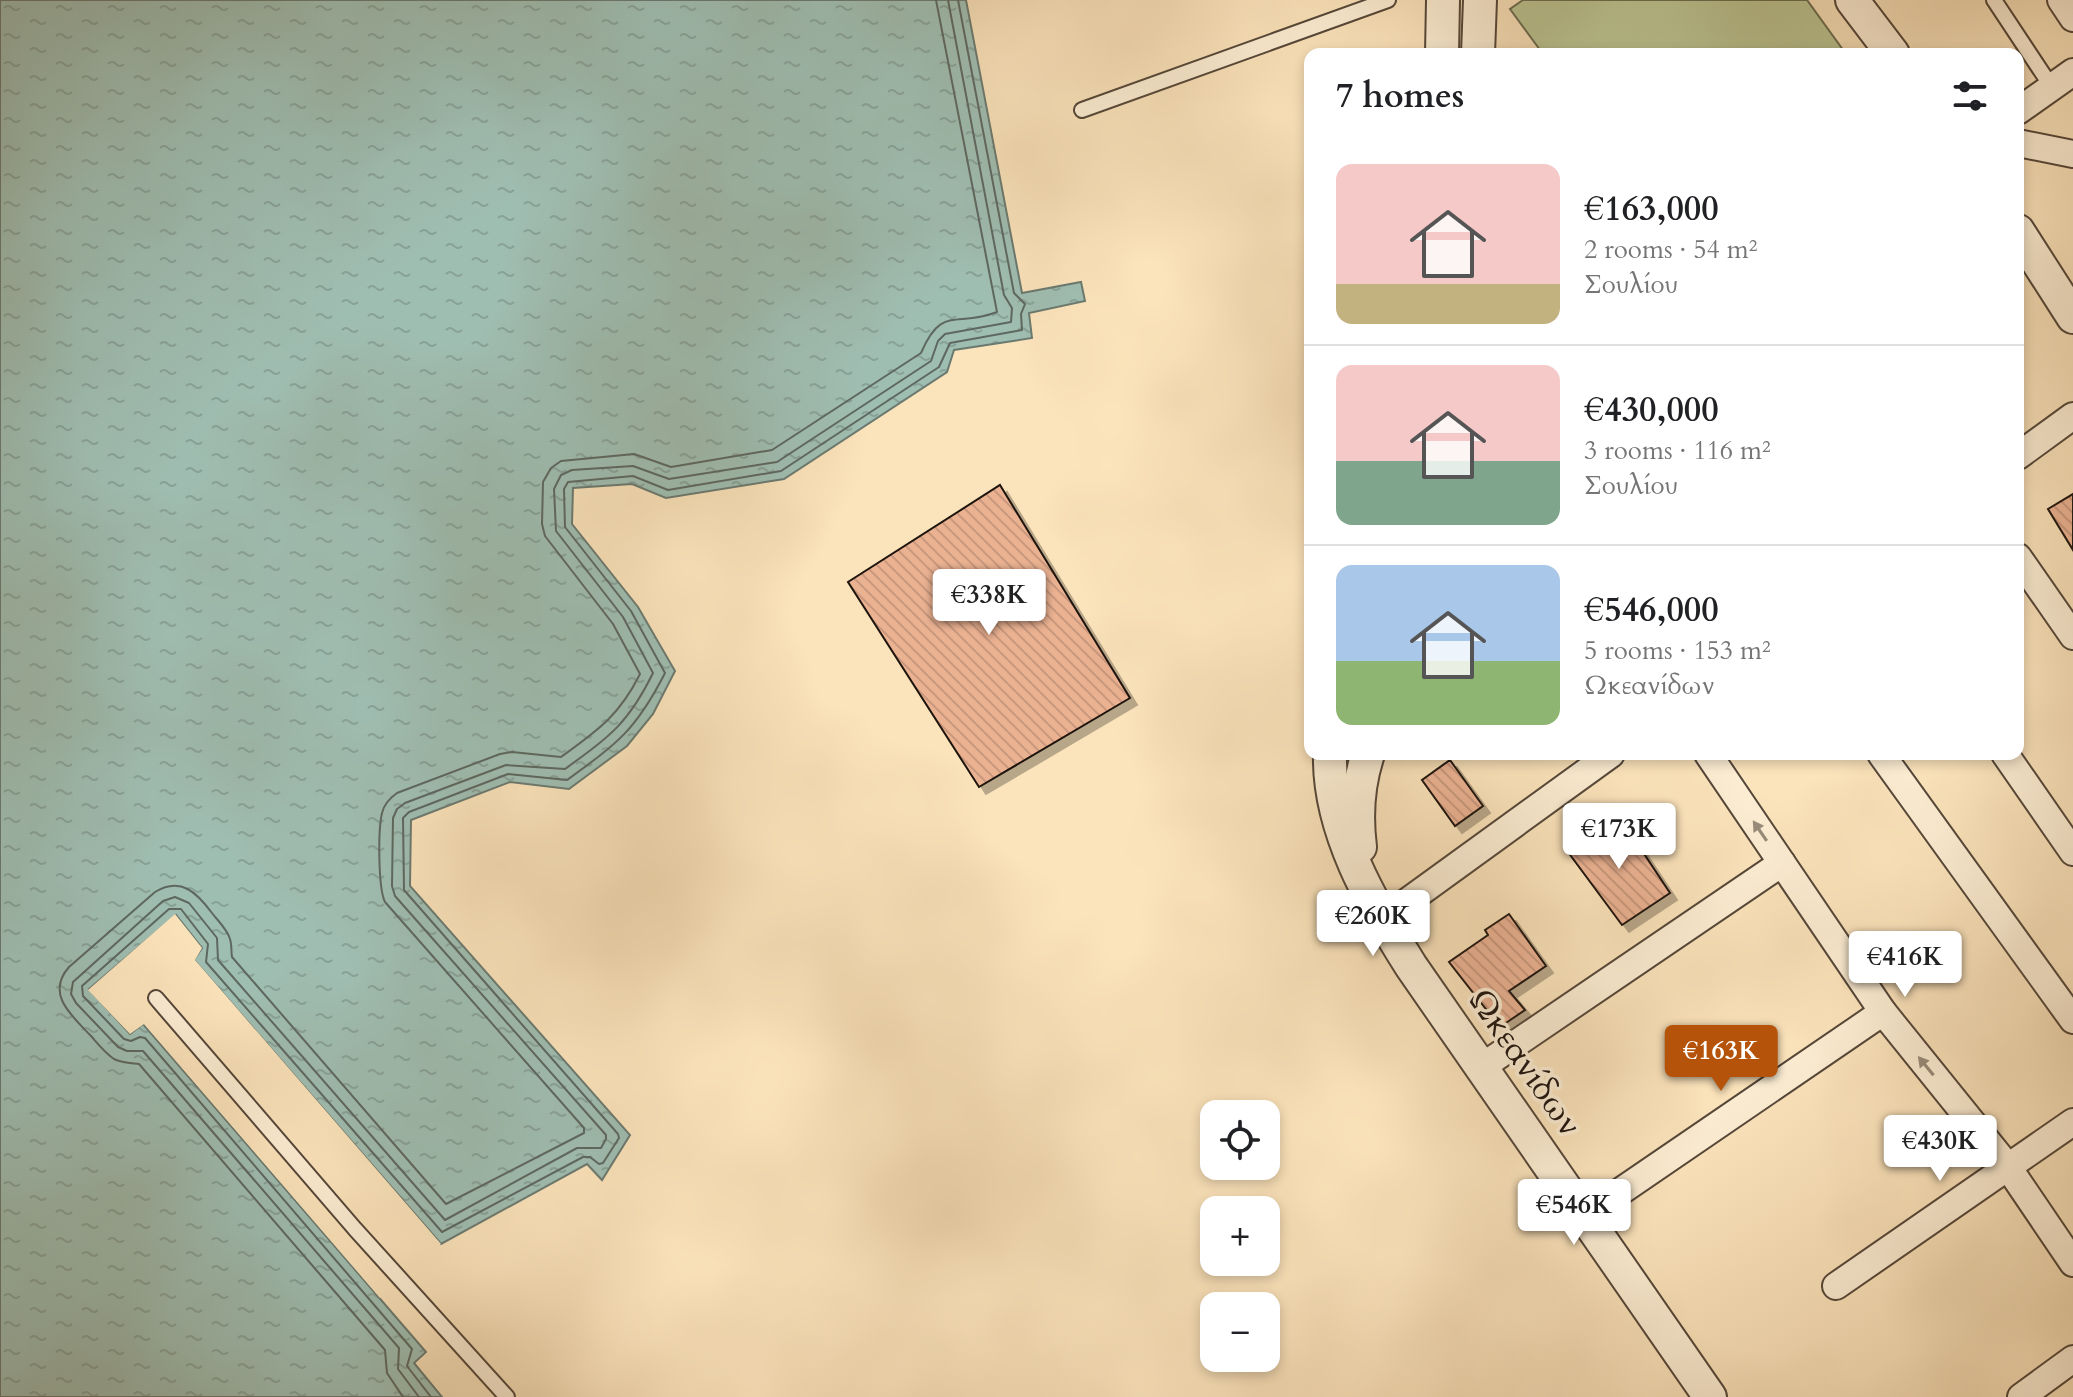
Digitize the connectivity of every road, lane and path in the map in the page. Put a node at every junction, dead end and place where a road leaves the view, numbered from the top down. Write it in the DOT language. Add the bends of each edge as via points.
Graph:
graph roads {
  1 [pos="1388,0"];
  2 [pos="1443,0"];
  3 [pos="1480,0"];
  4 [pos="1852,0"];
  5 [pos="1994,0"];
  6 [pos="2061,0"];
  7 [pos="2073,18"];
  8 [pos="1442,48"];
  9 [pos="1478,48"];
  10 [pos="1888,48"];
  11 [pos="2062,79"];
  12 [pos="2024,107"];
  13 [pos="1082,110"];
  14 [pos="2024,144"];
  15 [pos="2073,154"];
  16 [pos="2024,240"];
  17 [pos="2073,317"];
  18 [pos="2073,416"];
  19 [pos="2024,452"];
  20 [pos="2024,566"];
  21 [pos="2073,636"];
  22 [pos="1330,760"];
  23 [pos="1367,760"];
  24 [pos="1603,760"];
  25 [pos="1712,760"];
  26 [pos="1885,760"];
  27 [pos="2009,760"];
  28 [pos="2073,852"];
  29 [pos="1782,863"];
  30 [pos="1365,885"];
  31 [pos="1382,920"];
  32 [pos="156,998"];
  33 [pos="1883,1012"];
  34 [pos="2073,1020"];
  35 [pos="1483,1066"];
  36 [pos="2073,1122"];
  37 [pos="2008,1167"];
  38 [pos="1586,1215"];
  39 [pos="2073,1263"];
  40 [pos="1836,1286"];
  41 [pos="2073,1359"];
  42 [pos="507,1397"];
  43 [pos="1710,1397"];
  44 [pos="2021,1397"];
  1 -- 13 [label="lane"];
  2 -- 8 [label="street"];
  3 -- 9 [label="street"];
  4 -- 10 [label="street"];
  5 -- 11 [label="lane"];
  6 -- 7 [label="street"];
  11 -- 12 [label="street"];
  14 -- 15 [label="street"];
  16 -- 17 [label="street"];
  18 -- 19 [label="street"];
  20 -- 21 [label="street"];
  22 -- 30 [label="street" via="1335,804"];
  23 -- 30 [label="street" via="1357,810"];
  24 -- 31 [label="street"];
  29 -- 25 [label="street, one-way"];
  26 -- 34 [label="street"];
  27 -- 28 [label="street"];
  29 -- 33 [label="street"];
  29 -- 35 [label="street"];
  30 -- 31 [label="street, Ωκεανίδων"];
  31 -- 35 [label="street, Ωκεανίδων"];
  32 -- 42 [label="lane"];
  37 -- 33 [label="street, one-way"];
  33 -- 38 [label="street"];
  35 -- 38 [label="street, Ωκεανίδων"];
  36 -- 37 [label="street"];
  37 -- 39 [label="street"];
  37 -- 40 [label="street"];
  38 -- 43 [label="street, Ωκεανίδων"];
  41 -- 44 [label="street"];
}
